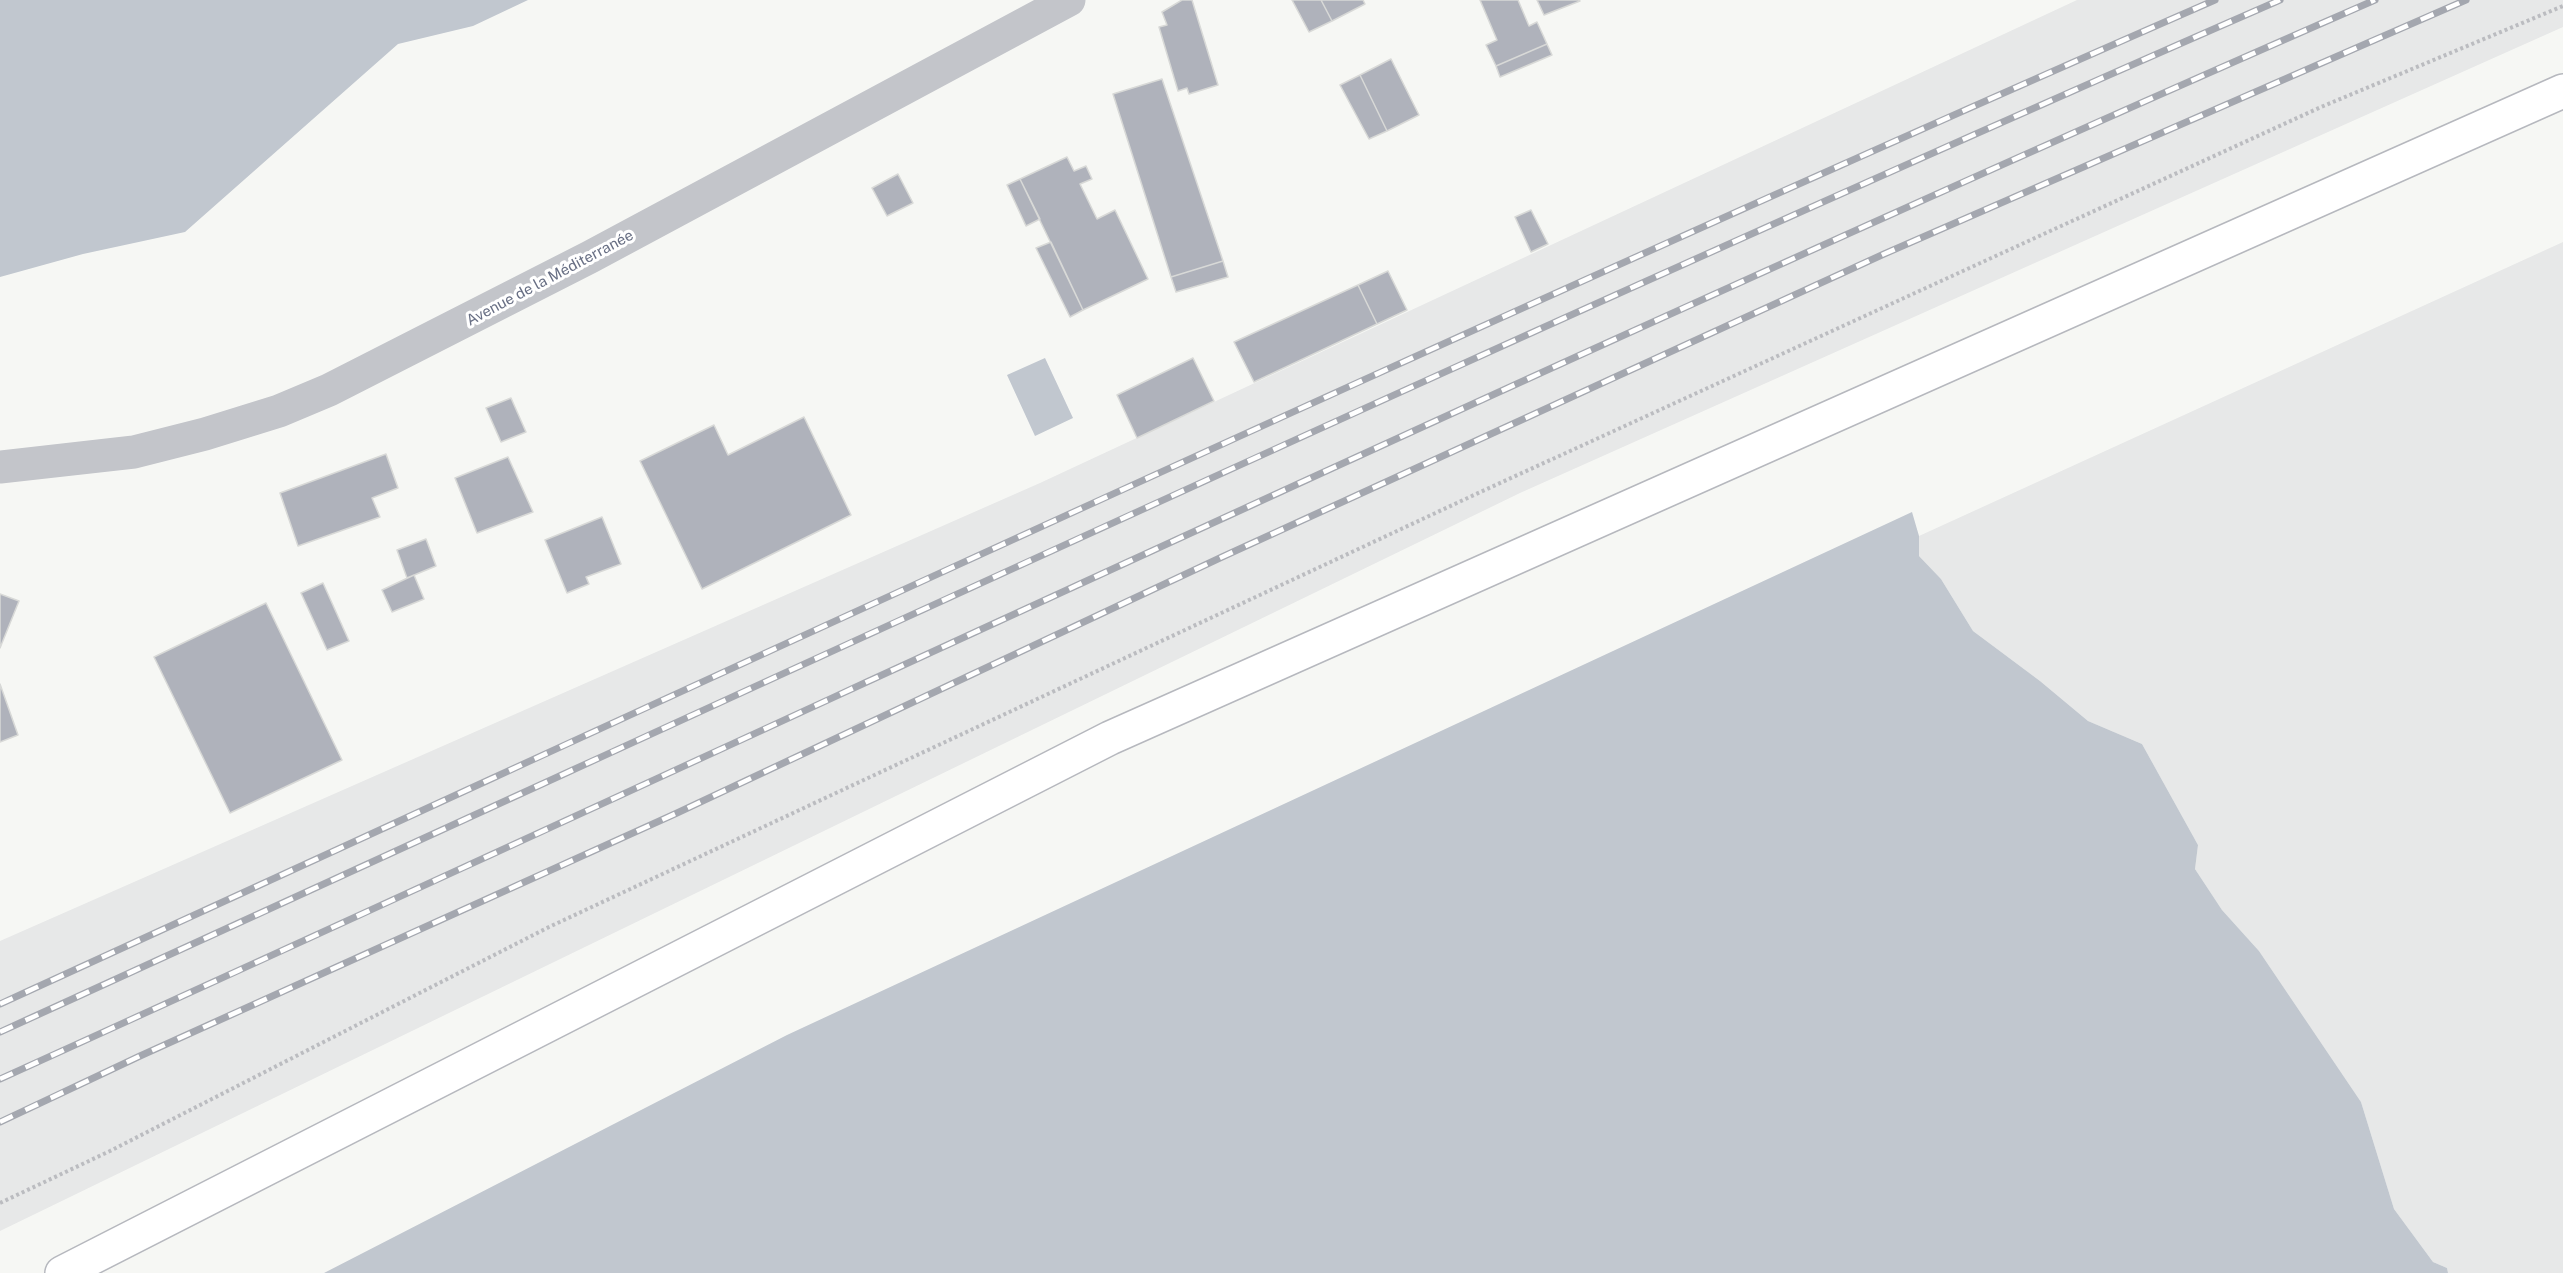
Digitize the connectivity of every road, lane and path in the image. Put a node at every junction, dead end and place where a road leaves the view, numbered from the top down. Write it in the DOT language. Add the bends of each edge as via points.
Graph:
graph roads {
  1 [pos="1069,0"];
  2 [pos="2563,6"];
  3 [pos="2563,91"];
  4 [pos="0,467"];
  5 [pos="0,1203"];
  6 [pos="62,1273"];
  1 -- 4 [label="street, Avenue de la Méditerranée" via="590,257 329,390 279,411 134,452"];
  2 -- 5 [label="path" via="2321,107 1420,520 549,927 121,1146"];
  3 -- 6 [label="main road" via="1110,738"];
}
